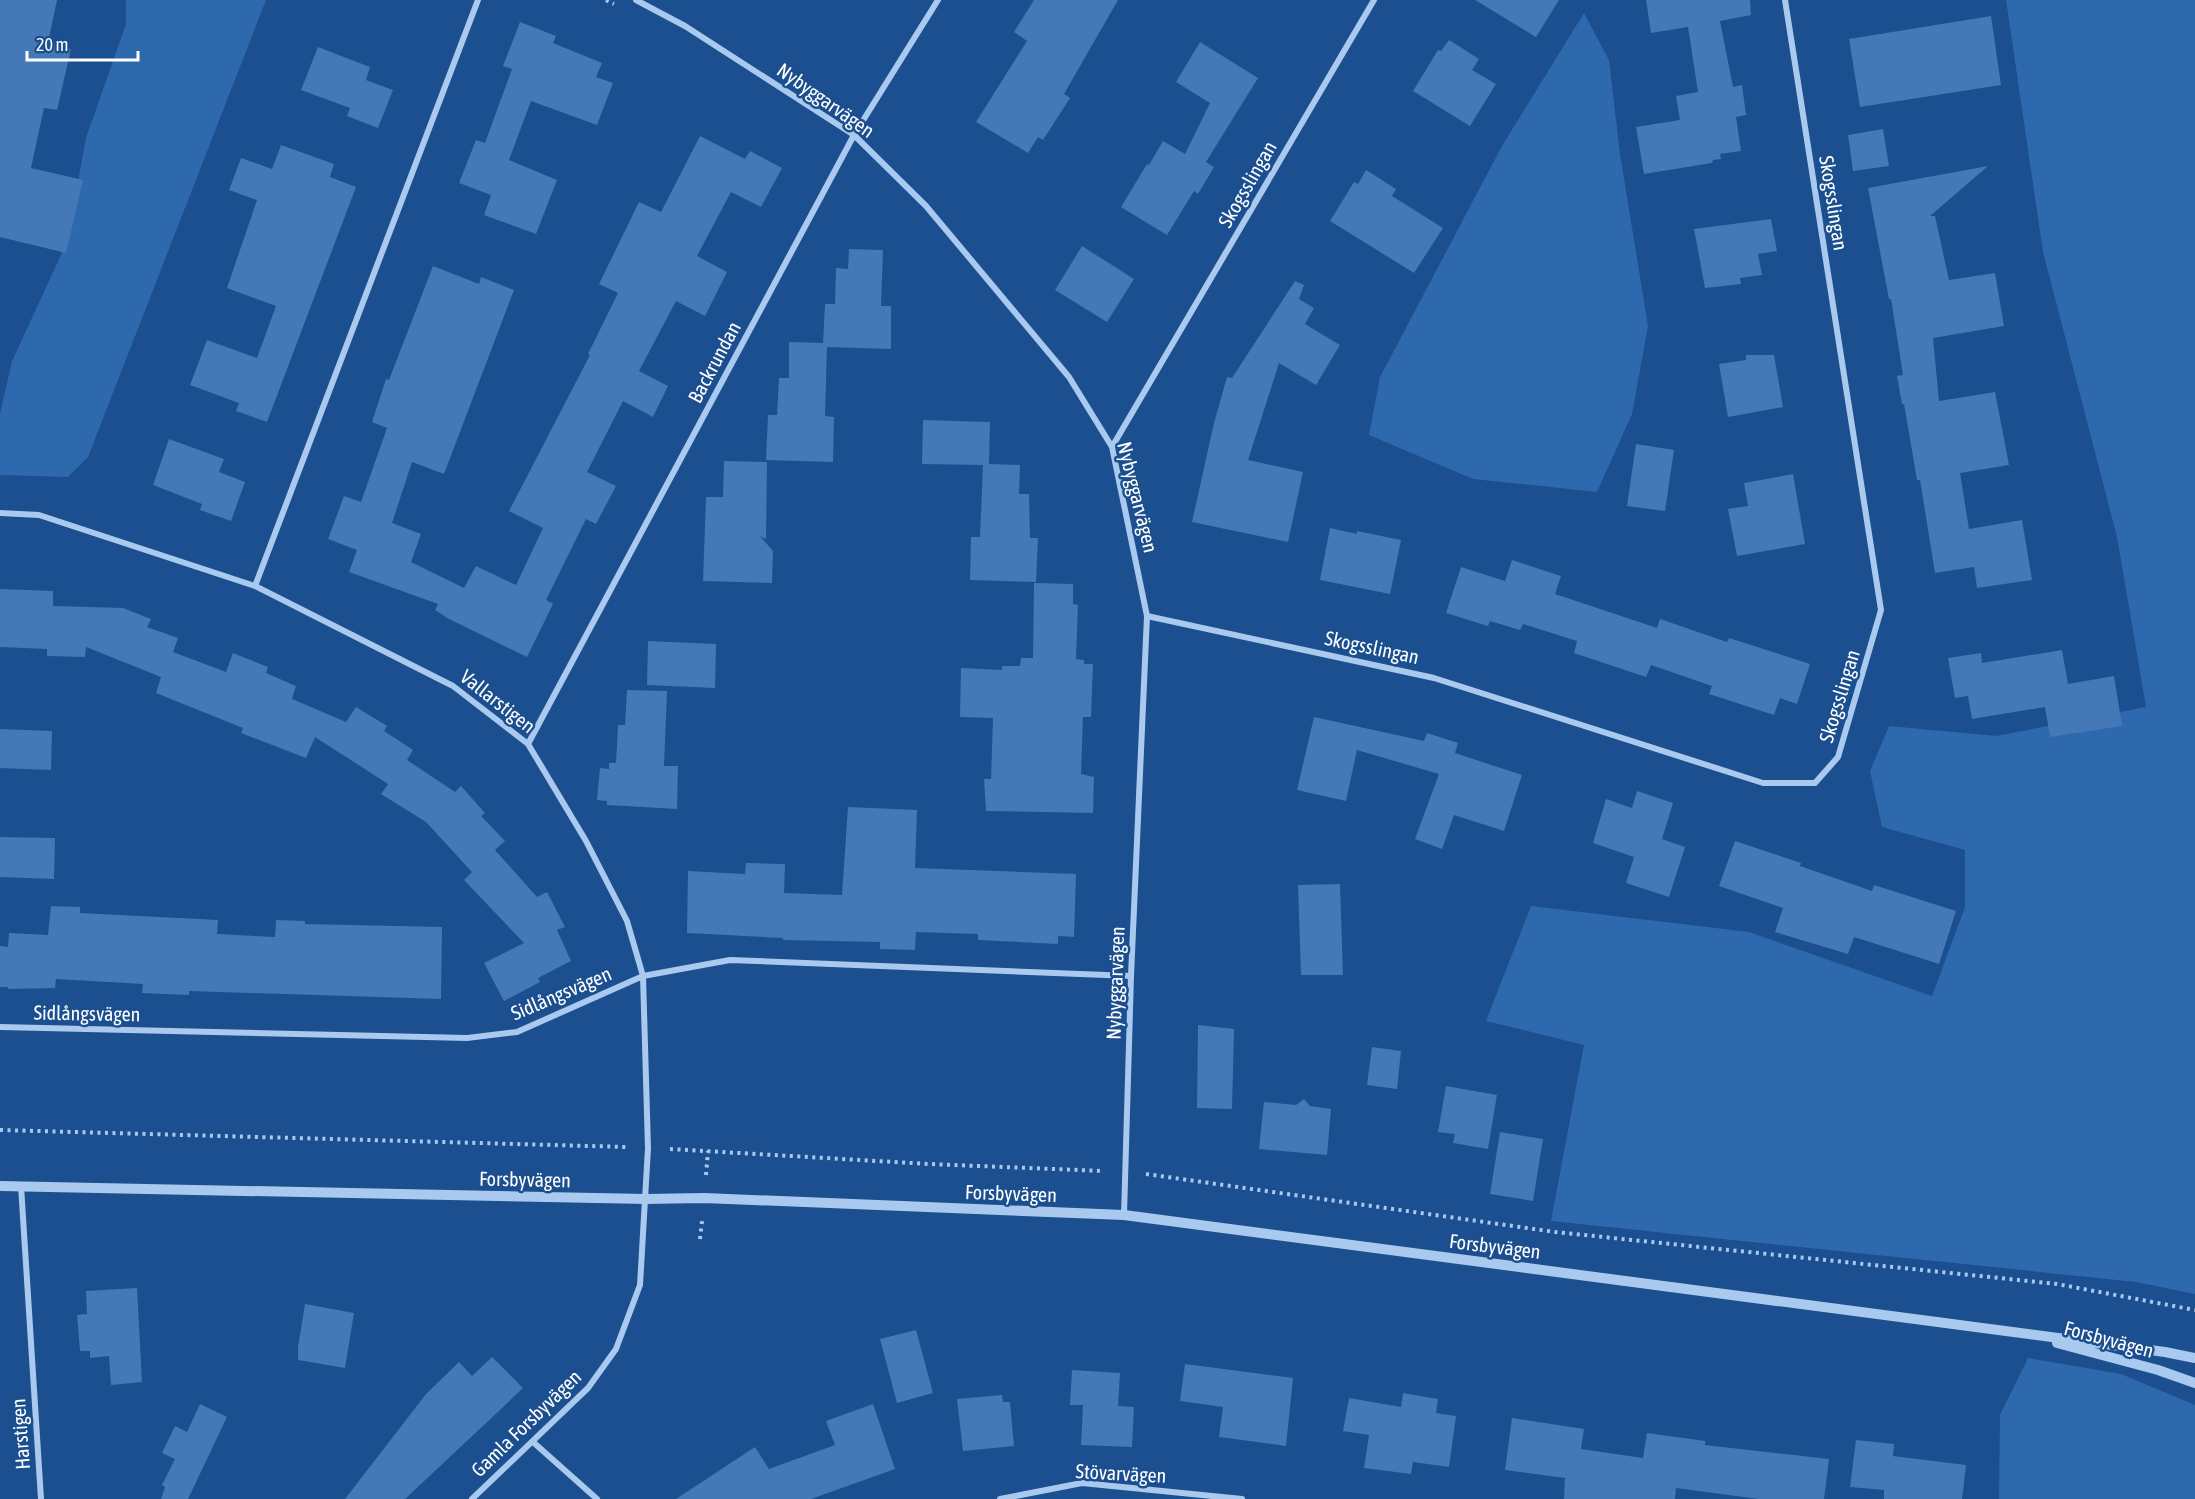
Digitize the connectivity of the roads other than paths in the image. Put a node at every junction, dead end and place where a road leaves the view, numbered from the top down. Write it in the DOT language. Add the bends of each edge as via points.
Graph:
graph roads {
  1 [pos="478,0"];
  2 [pos="636,0"];
  3 [pos="938,0"];
  4 [pos="1374,0"];
  5 [pos="1785,0"];
  6 [pos="854,135"];
  7 [pos="1113,447"];
  8 [pos="0,513"];
  9 [pos="255,586"];
  10 [pos="1147,616"];
  11 [pos="528,744"];
  12 [pos="643,976"];
  13 [pos="1131,976"];
  14 [pos="0,1027"];
  15 [pos="0,1186"];
  16 [pos="21,1186"];
  17 [pos="646,1199"];
  18 [pos="1124,1215"];
  19 [pos="2013,1332"];
  20 [pos="2195,1358"];
  21 [pos="2195,1383"];
  22 [pos="533,1442"];
  23 [pos="41,1499"];
  24 [pos="472,1499"];
  25 [pos="597,1499"];
  26 [pos="1000,1499"];
  27 [pos="1242,1499"];
  1 -- 9 [label="street"];
  2 -- 6 [label="street, Nybyggarvägen" via="685,26"];
  3 -- 6 [label="street, Backrundan"];
  4 -- 7 [label="street, Skogsslingan"];
  5 -- 10 [label="street, Skogsslingan" via="1881,610 1838,757 1815,783 1763,783 1434,678"];
  6 -- 7 [label="street, Nybyggarvägen" via="926,206 1069,377"];
  6 -- 11 [label="street, Backrundan"];
  7 -- 10 [label="street, Nybyggarvägen"];
  8 -- 9 [label="street, Vallarstigen" via="39,515"];
  9 -- 11 [label="street, Vallarstigen" via="453,686"];
  10 -- 13 [label="street, Nybyggarvägen"];
  11 -- 12 [label="street, Vallarstigen" via="586,841 627,921"];
  12 -- 13 [label="street, Sidlångsvägen" via="730,960"];
  12 -- 14 [label="street, Sidlångsvägen" via="518,1032 467,1038"];
  12 -- 17 [label="street, Vallarstigen"];
  13 -- 18 [label="street, Nybyggarvägen"];
  15 -- 16 [label="street, Forsbyvägen"];
  16 -- 17 [label="street, Forsbyvägen"];
  16 -- 23 [label="street, Harstigen"];
  17 -- 18 [label="street, Forsbyvägen"];
  17 -- 22 [label="street, Gamla Forsbyvägen" via="640,1285 616,1349 588,1388"];
  18 -- 19 [label="street, Forsbyvägen"];
  19 -- 20 [label="street, Forsbyvägen"];
  19 -- 21 [label="street, Forsbyvägen"];
  22 -- 24 [label="street, Gamla Forsbyvägen"];
  22 -- 25 [label="street"];
  26 -- 27 [label="street, Stövarvägen" via="1082,1483"];
}
